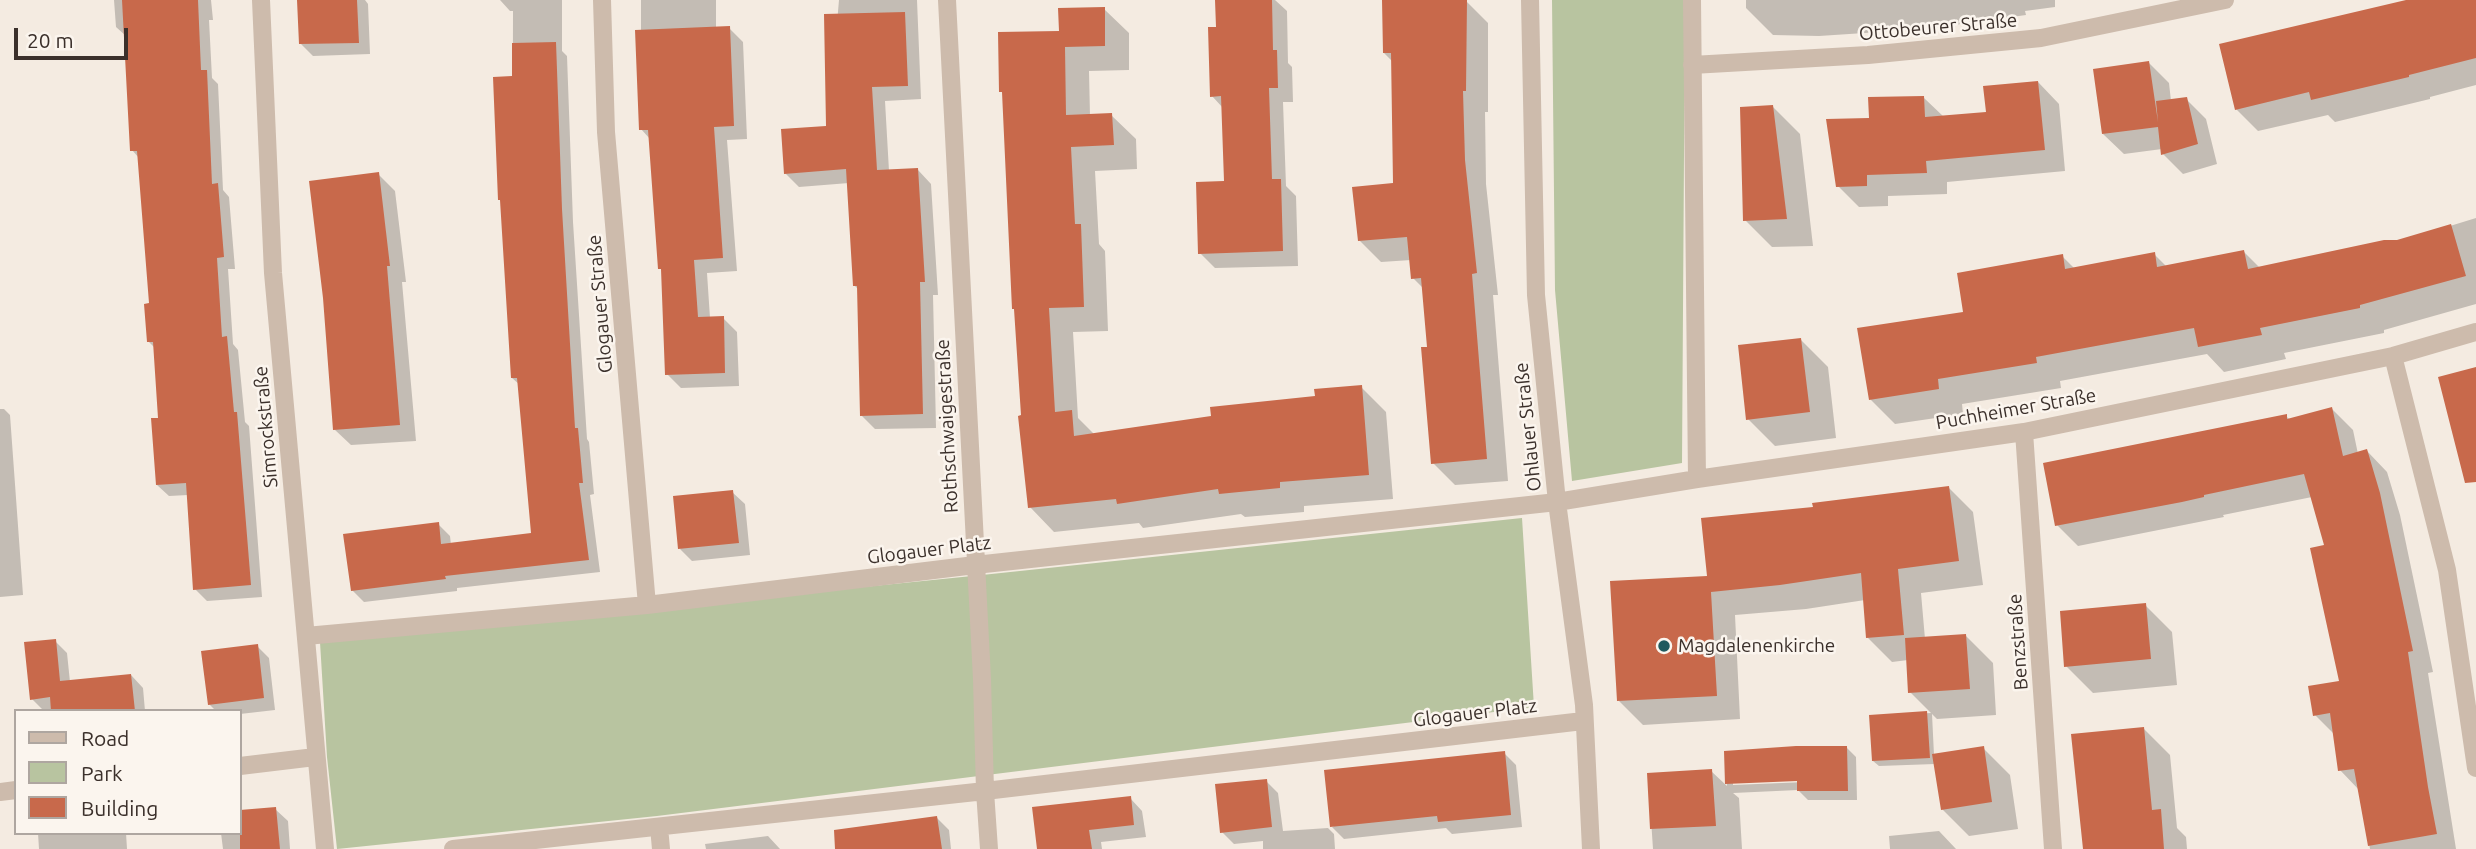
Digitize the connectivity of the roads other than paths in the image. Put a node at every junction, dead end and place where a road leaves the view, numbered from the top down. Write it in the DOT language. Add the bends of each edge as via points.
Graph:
graph roads {
  1 [pos="261,0"];
  2 [pos="602,0"];
  3 [pos="947,0"];
  4 [pos="1530,0"];
  5 [pos="1692,0"];
  6 [pos="2225,0"];
  7 [pos="1692,65"];
  8 [pos="2476,332"];
  9 [pos="2393,356"];
  10 [pos="2024,432"];
  11 [pos="1697,479"];
  12 [pos="1557,502"];
  13 [pos="975,565"];
  14 [pos="647,604"];
  15 [pos="306,636"];
  16 [pos="1583,721"];
  17 [pos="315,757"];
  18 [pos="242,765"];
  19 [pos="2476,768"];
  20 [pos="985,791"];
  21 [pos="659,828"];
  22 [pos="325,849"];
  23 [pos="453,849"];
  24 [pos="661,849"];
  25 [pos="989,849"];
  26 [pos="1591,849"];
  27 [pos="2053,849"];
  1 -- 15 [label="street, Simrockstraße" via="273,273"];
  2 -- 14 [label="street, Glogauer Straße" via="606,132"];
  3 -- 13 [label="street, Rothschwaigestraße"];
  4 -- 12 [label="street, Ohlauer Straße" via="1536,295"];
  5 -- 7 [label="street"];
  6 -- 7 [label="street, Ottobeurer Straße" via="2041,38 1868,55"];
  7 -- 11 [label="street"];
  8 -- 9 [label="street, Puchheimer Straße"];
  9 -- 10 [label="street, Puchheimer Straße"];
  9 -- 19 [label="street" via="2447,570"];
  10 -- 11 [label="street, Puchheimer Straße"];
  10 -- 27 [label="street, Benzstraße"];
  11 -- 12 [label="street, Puchheimer Straße"];
  12 -- 13 [label="street, Glogauer Platz"];
  12 -- 16 [label="street, Ohlauer Straße"];
  13 -- 14 [label="street, Glogauer Platz"];
  13 -- 20 [label="street, Rothschwaigestraße"];
  14 -- 15 [label="street, Glogauer Platz"];
  15 -- 17 [label="street, Simrockstraße"];
  16 -- 20 [label="street, Glogauer Platz"];
  16 -- 26 [label="street, Ohlauer Straße"];
  17 -- 18 [label="street"];
  17 -- 22 [label="street, Simrockstraße"];
  20 -- 21 [label="street, Glogauer Platz"];
  20 -- 25 [label="street, Rothschwaigestraße"];
  21 -- 23 [label="street, Glogauer Platz"];
  21 -- 24 [label="street"];
}
